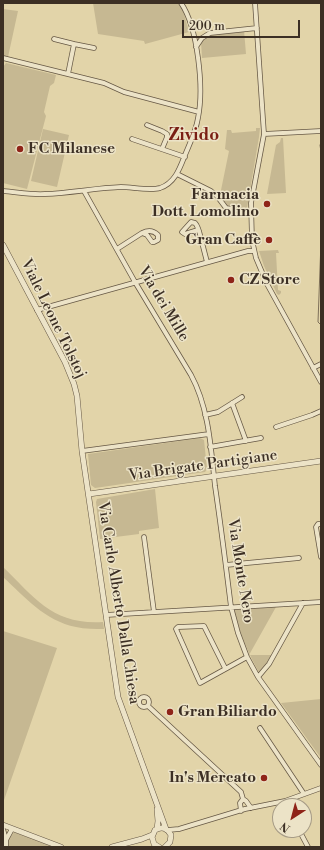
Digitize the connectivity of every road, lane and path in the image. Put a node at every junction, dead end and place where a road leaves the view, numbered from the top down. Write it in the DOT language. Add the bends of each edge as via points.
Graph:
graph roads {
  1 [pos="181,3"];
  2 [pos="255,3"];
  3 [pos="257,28"];
  4 [pos="54,39"];
  5 [pos="74,44"];
  6 [pos="94,48"];
  7 [pos="196,48"];
  8 [pos="3,58"];
  9 [pos="68,74"];
  10 [pos="199,112"];
  11 [pos="147,125"];
  12 [pos="321,130"];
  13 [pos="264,134"];
  14 [pos="132,139"];
  15 [pos="162,149"];
  16 [pos="184,157"];
  17 [pos="177,174"];
  18 [pos="3,191"];
  19 [pos="84,191"];
  20 [pos="251,212"];
  21 [pos="198,230"];
  22 [pos="142,233"];
  23 [pos="3,245"];
  24 [pos="117,249"];
  25 [pos="254,251"];
  26 [pos="207,262"];
  27 [pos="135,282"];
  28 [pos="37,310"];
  29 [pos="321,364"];
  30 [pos="313,368"];
  31 [pos="321,382"];
  32 [pos="242,397"];
  33 [pos="232,402"];
  34 [pos="78,405"];
  35 [pos="321,411"];
  36 [pos="205,415"];
  37 [pos="276,427"];
  38 [pos="209,434"];
  39 [pos="261,438"];
  40 [pos="246,441"];
  41 [pos="210,447"];
  42 [pos="82,451"];
  43 [pos="321,461"];
  44 [pos="214,476"];
  45 [pos="89,494"];
  46 [pos="321,524"];
  47 [pos="144,537"];
  48 [pos="321,557"];
  49 [pos="299,558"];
  50 [pos="226,565"];
  51 [pos="321,602"];
  52 [pos="303,603"];
  53 [pos="231,607"];
  54 [pos="154,612"];
  55 [pos="106,615"];
  56 [pos="246,657"];
  57 [pos="225,668"];
  58 [pos="258,677"];
  59 [pos="148,706"];
  60 [pos="260,728"];
  61 [pos="321,765"];
  62 [pos="320,789"];
  63 [pos="304,794"];
  64 [pos="321,794"];
  65 [pos="293,798"];
  66 [pos="243,799"];
  67 [pos="156,800"];
  68 [pos="272,804"];
  69 [pos="251,808"];
  70 [pos="240,811"];
  71 [pos="3,825"];
  72 [pos="12,828"];
  73 [pos="3,829"];
  74 [pos="157,829"];
  75 [pos="167,830"];
  76 [pos="179,830"];
  77 [pos="152,835"];
  78 [pos="171,836"];
  79 [pos="303,838"];
  80 [pos="142,839"];
  81 [pos="153,842"];
  82 [pos="5,843"];
  83 [pos="167,846"];
  84 [pos="61,847"];
  85 [pos="112,847"];
  86 [pos="159,847"];
  87 [pos="308,847"];
  1 -- 7 [label="street"];
  2 -- 3 [label="street"];
  3 -- 7 [label="street" via="210,33 202,38"];
  3 -- 13 [label="street"];
  4 -- 5 [label="street"];
  5 -- 6 [label="street"];
  5 -- 9 [label="street"];
  7 -- 10 [label="street" via="200,76"];
  8 -- 9 [label="street"];
  9 -- 10 [label="street" via="109,85 125,93"];
  10 -- 16 [label="street" via="196,128"];
  11 -- 15 [label="street" via="167,134"];
  12 -- 13 [label="street"];
  13 -- 20 [label="street"];
  14 -- 15 [label="street"];
  15 -- 16 [label="street"];
  16 -- 17 [label="street"];
  17 -- 19 [label="street" via="160,188 120,187"];
  17 -- 20 [label="street" via="212,191 226,208"];
  18 -- 19 [label="street" via="43,194"];
  19 -- 24 [label="street, Via dei Mille"];
  20 -- 25 [label="street"];
  21 -- 26 [label="street"];
  22 -- 24 [label="street"];
  23 -- 28 [label="street, Viale Leone Tolstoj"];
  24 -- 27 [label="street, Via dei Mille"];
  25 -- 26 [label="street"];
  25 -- 30 [label="street" via="266,284"];
  26 -- 27 [label="street"];
  27 -- 28 [label="street"];
  27 -- 36 [label="street, Via dei Mille" via="192,377 201,397"];
  28 -- 34 [label="street, Viale Leone Tolstoj" via="69,371"];
  29 -- 30 [label="street"];
  30 -- 31 [label="street"];
  32 -- 33 [label="street"];
  33 -- 36 [label="street" via="218,412"];
  33 -- 40 [label="street"];
  34 -- 42 [label="street, Via Carlo Alberto Dalla Chiesa"];
  35 -- 37 [label="street"];
  36 -- 38 [label="street, Via dei Mille"];
  38 -- 41 [label="street, Via dei Mille"];
  38 -- 42 [label="street"];
  39 -- 40 [label="street"];
  40 -- 41 [label="street"];
  41 -- 44 [label="street, Via dei Mille"];
  42 -- 45 [label="street, Via Carlo Alberto Dalla Chiesa"];
  43 -- 44 [label="street, Via Brigate Partigiane"];
  44 -- 45 [label="street, Via Brigate Partigiane"];
  44 -- 50 [label="street, Via Monte Nero"];
  45 -- 55 [label="street, Via Carlo Alberto Dalla Chiesa"];
  46 -- 48 [label="street" via="316,527"];
  47 -- 54 [label="street"];
  49 -- 50 [label="street"];
  50 -- 53 [label="street, Via Monte Nero"];
  51 -- 52 [label="street"];
  52 -- 53 [label="street"];
  52 -- 58 [label="street" via="269,664"];
  53 -- 54 [label="street"];
  53 -- 56 [label="street, Via Monte Nero"];
  54 -- 55 [label="street"];
  55 -- 67 [label="street, Via Carlo Alberto Dalla Chiesa" via="118,697"];
  56 -- 57 [label="street"];
  56 -- 58 [label="street, Via Monte Nero"];
  57 -- 57 [label="street" via="204,626 178,626 176,629 200,683"];
  58 -- 61 [label="street, Via Monte Nero"];
  59 -- 66 [label="street" via="241,792"];
  60 -- 63 [label="street"];
  62 -- 63 [label="street"];
  62 -- 64 [label="street"];
  63 -- 65 [label="street"];
  66 -- 69 [label="street"];
  66 -- 70 [label="street"];
  67 -- 74 [label="street, Via Carlo Alberto Dalla Chiesa"];
  67 -- 75 [label="street, Via Carlo Alberto Dalla Chiesa"];
  68 -- 69 [label="street"];
  69 -- 70 [label="street"];
  70 -- 76 [label="street"];
  71 -- 72 [label="street"];
  72 -- 82 [label="street"];
  72 -- 84 [label="street"];
  73 -- 82 [label="street"];
  74 -- 75 [label="street"];
  74 -- 77 [label="street"];
  75 -- 76 [label="street"];
  75 -- 78 [label="street, Via Carlo Alberto Dalla Chiesa"];
  76 -- 78 [label="street"];
  77 -- 80 [label="street"];
  77 -- 81 [label="street"];
  78 -- 83 [label="street"];
  79 -- 87 [label="street"];
  80 -- 81 [label="street"];
  80 -- 85 [label="street"];
  81 -- 86 [label="street"];
}
